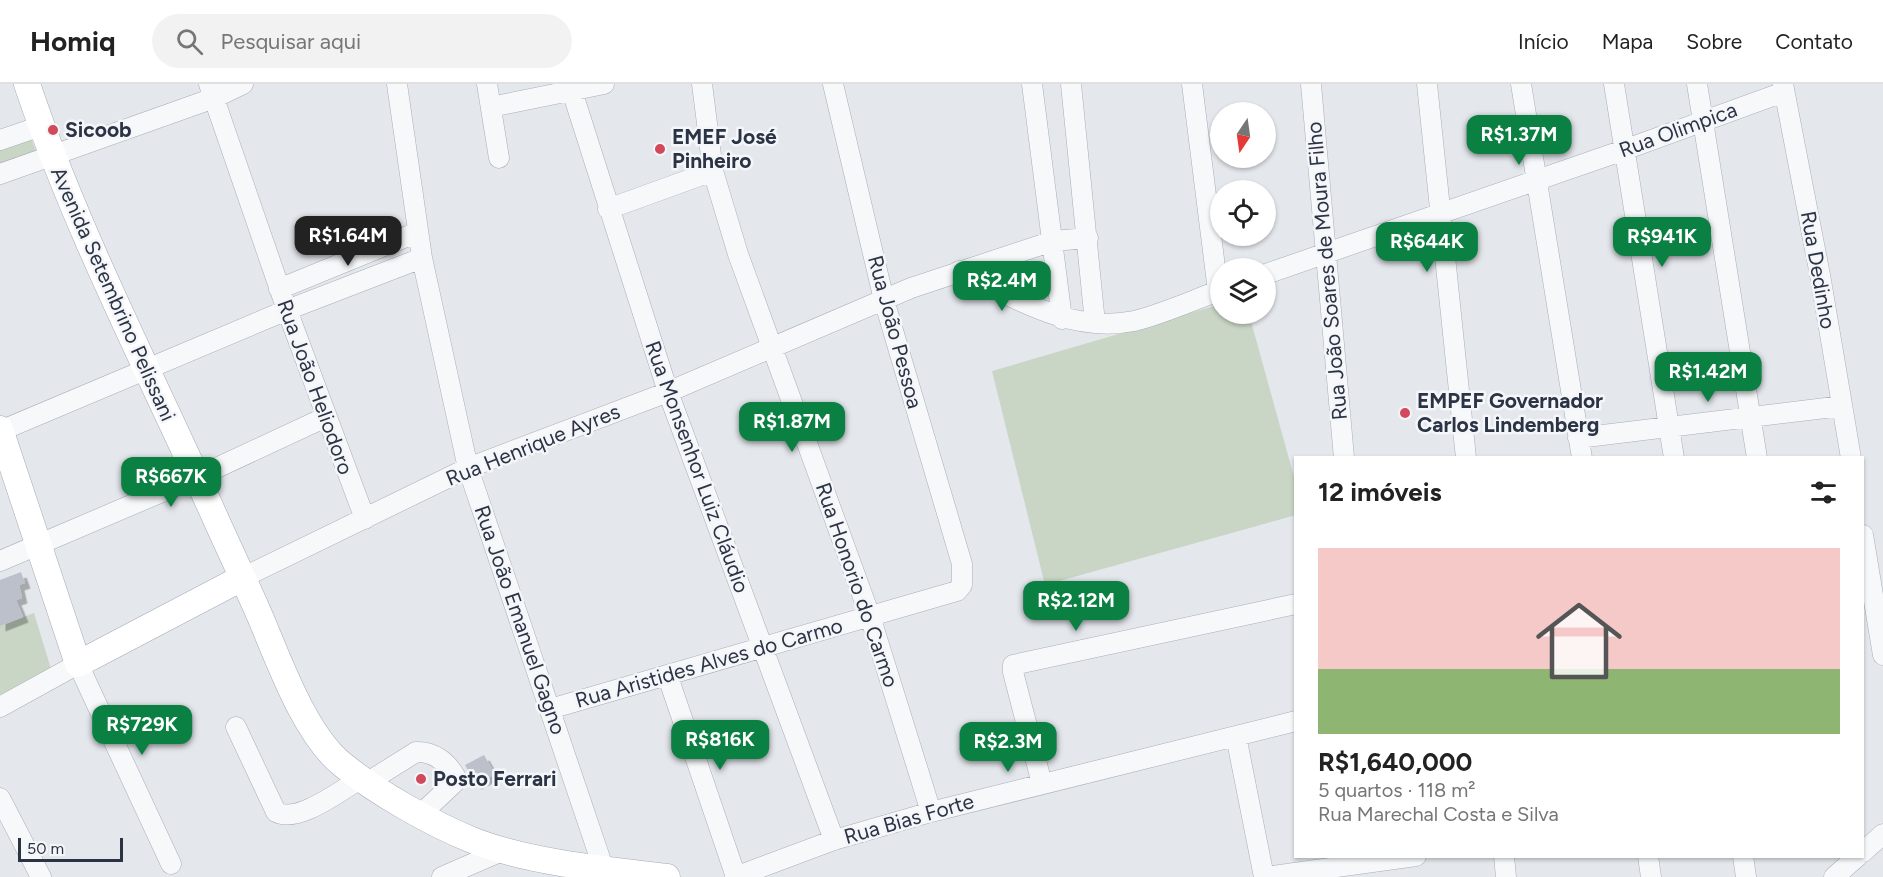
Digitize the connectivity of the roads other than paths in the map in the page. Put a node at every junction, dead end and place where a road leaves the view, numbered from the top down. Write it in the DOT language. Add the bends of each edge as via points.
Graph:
graph roads {
  1 [pos="27,84"];
  2 [pos="243,84"];
  3 [pos="397,84"];
  4 [pos="487,84"];
  5 [pos="604,84"];
  6 [pos="702,84"];
  7 [pos="833,84"];
  8 [pos="1032,84"];
  9 [pos="1071,84"];
  10 [pos="1192,84"];
  11 [pos="1311,84"];
  12 [pos="1427,84"];
  13 [pos="1521,84"];
  14 [pos="1614,84"];
  15 [pos="1697,84"];
  16 [pos="1783,88"];
  17 [pos="212,91"];
  18 [pos="572,91"];
  19 [pos="491,107"];
  20 [pos="1704,121"];
  21 [pos="41,126"];
  22 [pos="0,140"];
  23 [pos="1624,150"];
  24 [pos="51,155"];
  25 [pos="499,159"];
  26 [pos="713,171"];
  27 [pos="0,174"];
  28 [pos="1534,181"];
  29 [pos="608,209"];
  30 [pos="1440,213"];
  31 [pos="418,232"];
  32 [pos="1088,238"];
  33 [pos="1053,241"];
  34 [pos="1325,253"];
  35 [pos="422,258"];
  36 [pos="1215,258"];
  37 [pos="1276,270"];
  38 [pos="959,271"];
  39 [pos="279,289"];
  40 [pos="1210,293"];
  41 [pos="884,300"];
  42 [pos="287,310"];
  43 [pos="1062,319"];
  44 [pos="1095,323"];
  45 [pos="774,348"];
  46 [pos="146,369"];
  47 [pos="668,392"];
  48 [pos="1842,406"];
  49 [pos="326,417"];
  50 [pos="1751,417"];
  51 [pos="1670,427"];
  52 [pos="0,431"];
  53 [pos="1580,448"];
  54 [pos="1344,456"];
  55 [pos="1466,456"];
  56 [pos="1674,456"];
  57 [pos="1757,456"];
  58 [pos="1851,456"];
  59 [pos="468,468"];
  60 [pos="197,477"];
  61 [pos="365,519"];
  62 [pos="1864,542"];
  63 [pos="39,544"];
  64 [pos="0,561"];
  65 [pos="242,578"];
  66 [pos="963,578"];
  67 [pos="1294,604"];
  68 [pos="1873,604"];
  69 [pos="870,616"];
  70 [pos="763,648"];
  71 [pos="1883,654"];
  72 [pos="78,664"];
  73 [pos="668,676"];
  74 [pos="0,707"];
  75 [pos="550,709"];
  76 [pos="1294,722"];
  77 [pos="236,728"];
  78 [pos="1236,736"];
  79 [pos="365,780"];
  80 [pos="1042,784"];
  81 [pos="0,798"];
  82 [pos="931,812"];
  83 [pos="421,814"];
  84 [pos="1883,834"];
  85 [pos="834,840"];
  86 [pos="504,850"];
  87 [pos="1864,851"];
  88 [pos="1504,858"];
  89 [pos="1648,858"];
  90 [pos="1743,858"];
  91 [pos="1832,858"];
  92 [pos="1856,858"];
  93 [pos="1386,859"];
  94 [pos="171,864"];
  95 [pos="604,870"];
  96 [pos="41,877"];
  97 [pos="442,877"];
  98 [pos="667,877"];
  99 [pos="736,877"];
  100 [pos="1264,877"];
  101 [pos="1506,877"];
  102 [pos="1651,877"];
  103 [pos="1746,877"];
  104 [pos="1835,877"];
  1 -- 21 [label="main road, Avenida Setembrino Pelissani"];
  2 -- 17 [label="street"];
  3 -- 31 [label="street, Rua João Emanuel Gagno"];
  4 -- 19 [label="street"];
  5 -- 18 [label="street"];
  6 -- 26 [label="street, Rua Honorio do Carmo"];
  7 -- 41 [label="street, Rua João Pessoa"];
  8 -- 33 [label="street"];
  9 -- 32 [label="street"];
  10 -- 36 [label="street"];
  11 -- 34 [label="street, Rua João Soares de Moura Filho"];
  12 -- 30 [label="street"];
  13 -- 28 [label="street"];
  14 -- 23 [label="street"];
  15 -- 20 [label="street"];
  16 -- 20 [label="street, Rua Olimpica"];
  16 -- 48 [label="street, Rua Dedinho"];
  17 -- 24 [label="street"];
  17 -- 39 [label="street, Rua João Heliodoro"];
  18 -- 19 [label="street"];
  18 -- 29 [label="street, Rua Monsenhor Luiz Cláudio"];
  19 -- 25 [label="street"];
  20 -- 23 [label="street, Rua Olimpica"];
  20 -- 50 [label="street"];
  21 -- 22 [label="street"];
  21 -- 24 [label="main road, Avenida Setembrino Pelissani"];
  23 -- 28 [label="street, Rua Olimpica"];
  23 -- 51 [label="street"];
  24 -- 27 [label="street"];
  24 -- 46 [label="main road, Avenida Setembrino Pelissani"];
  26 -- 29 [label="street"];
  26 -- 45 [label="street, Rua Honorio do Carmo" via="738,254"];
  28 -- 30 [label="street, Rua Olimpica"];
  28 -- 53 [label="street"];
  29 -- 47 [label="street, Rua Monsenhor Luiz Cláudio"];
  30 -- 34 [label="street, Rua Olimpica"];
  30 -- 55 [label="street"];
  31 -- 35 [label="street, Rua João Emanuel Gagno"];
  31 -- 39 [label="street"];
  32 -- 33 [label="street, Rua Henrique Ayres"];
  32 -- 44 [label="street"];
  33 -- 38 [label="street, Rua Henrique Ayres"];
  33 -- 43 [label="street"];
  34 -- 37 [label="street, Rua Olimpica"];
  34 -- 54 [label="street, Rua João Soares de Moura Filho"];
  35 -- 42 [label="street"];
  35 -- 59 [label="street, Rua João Emanuel Gagno"];
  38 -- 41 [label="street, Rua Henrique Ayres"];
  38 -- 43 [label="street"];
  39 -- 42 [label="street, Rua João Heliodoro"];
  40 -- 44 [label="street" via="1136,320"];
  41 -- 45 [label="street, Rua Henrique Ayres"];
  41 -- 66 [label="street, Rua João Pessoa"];
  42 -- 46 [label="street"];
  42 -- 49 [label="street, Rua João Heliodoro"];
  43 -- 44 [label="street"];
  45 -- 47 [label="street, Rua Henrique Ayres"];
  45 -- 69 [label="street, Rua Honorio do Carmo"];
  46 -- 52 [label="street"];
  46 -- 60 [label="main road, Avenida Setembrino Pelissani"];
  47 -- 59 [label="street, Rua Henrique Ayres"];
  47 -- 70 [label="street, Rua Monsenhor Luiz Cláudio"];
  48 -- 50 [label="street"];
  48 -- 58 [label="street, Rua Dedinho"];
  49 -- 60 [label="street"];
  49 -- 61 [label="street, Rua João Heliodoro"];
  50 -- 51 [label="street"];
  50 -- 57 [label="street"];
  51 -- 53 [label="street"];
  51 -- 56 [label="street"];
  52 -- 63 [label="main road"];
  59 -- 61 [label="street, Rua Henrique Ayres"];
  59 -- 75 [label="street, Rua João Emanuel Gagno"];
  60 -- 63 [label="street"];
  60 -- 65 [label="main road, Avenida Setembrino Pelissani"];
  61 -- 65 [label="street, Rua Henrique Ayres"];
  62 -- 68 [label="street"];
  63 -- 64 [label="street"];
  63 -- 72 [label="main road"];
  65 -- 72 [label="main road, Rua Henrique Ayres"];
  65 -- 79 [label="main road, Avenida Setembrino Pelissani" via="314,731 342,764"];
  66 -- 69 [label="street, Rua Aristides Alves do Carmo" via="957,591"];
  67 -- 80 [label="street" via="1013,665"];
  68 -- 71 [label="street"];
  69 -- 70 [label="street, Rua Aristides Alves do Carmo"];
  69 -- 82 [label="street, Rua Honorio do Carmo"];
  70 -- 73 [label="street, Rua Aristides Alves do Carmo"];
  70 -- 85 [label="street, Rua Monsenhor Luiz Cláudio"];
  72 -- 74 [label="street, Rua Henrique Ayres"];
  72 -- 94 [label="street"];
  73 -- 75 [label="street, Rua Aristides Alves do Carmo"];
  73 -- 99 [label="street"];
  75 -- 95 [label="street, Rua João Emanuel Gagno"];
  76 -- 78 [label="street, Rua Bias Forte"];
  77 -- 79 [label="street" via="276,812 283,816 300,814"];
  78 -- 80 [label="street, Rua Bias Forte"];
  78 -- 100 [label="street"];
  79 -- 83 [label="main road, Avenida Setembrino Pelissani"];
  79 -- 83 [label="street" via="416,752 425,752 444,762 455,782"];
  80 -- 82 [label="street, Rua Bias Forte"];
  81 -- 96 [label="street"];
  82 -- 85 [label="street, Rua Bias Forte"];
  83 -- 86 [label="main road, Avenida Setembrino Pelissani" via="473,841"];
  84 -- 87 [label="street"];
  85 -- 99 [label="street, Rua Bias Forte"];
  86 -- 95 [label="main road, Avenida Setembrino Pelissani"];
  86 -- 97 [label="street"];
  88 -- 101 [label="street"];
  89 -- 102 [label="street"];
  90 -- 103 [label="street"];
  91 -- 104 [label="street"];
  92 -- 104 [label="street"];
  93 -- 100 [label="street"];
  95 -- 98 [label="main road, Avenida Setembrino Pelissani"];
}
